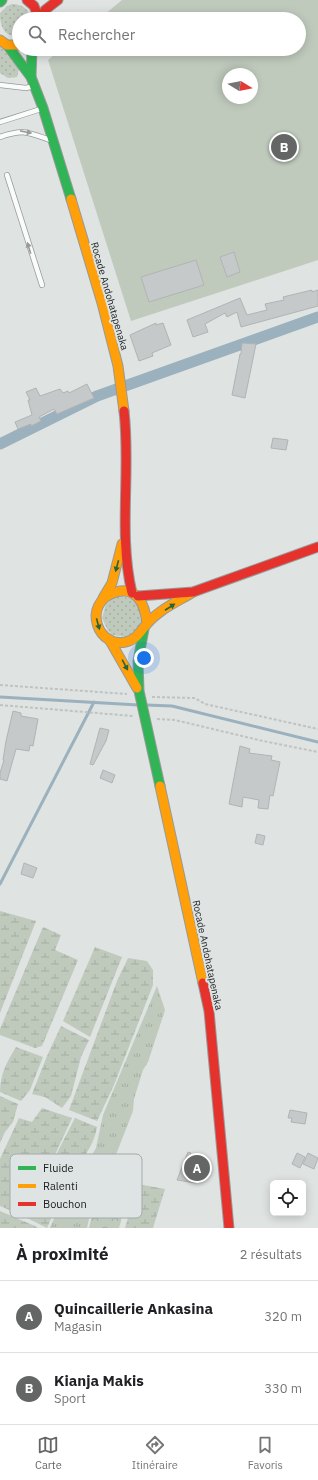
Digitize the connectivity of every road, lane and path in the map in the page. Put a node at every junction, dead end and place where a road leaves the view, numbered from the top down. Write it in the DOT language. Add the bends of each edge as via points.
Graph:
graph roads {
  1 [pos="27,0"];
  2 [pos="58,0"];
  3 [pos="37,12"];
  4 [pos="44,12"];
  5 [pos="4,42"];
  6 [pos="12,53"];
  7 [pos="14,56"];
  8 [pos="32,56"];
  9 [pos="33,81"];
  10 [pos="0,85"];
  11 [pos="43,108"];
  12 [pos="0,122"];
  13 [pos="0,137"];
  14 [pos="52,140"];
  15 [pos="7,175"];
  16 [pos="42,285"];
  17 [pos="126,529"];
  18 [pos="318,547"];
  19 [pos="193,592"];
  20 [pos="135,594"];
  21 [pos="102,600"];
  22 [pos="145,626"];
  23 [pos="109,639"];
  24 [pos="0,685"];
  25 [pos="139,694"];
  26 [pos="0,705"];
  27 [pos="144,715"];
  28 [pos="318,729"];
  29 [pos="318,752"];
  30 [pos="228,1228"];
  1 -- 3 [label="main road"];
  2 -- 4 [label="main road"];
  5 -- 6 [label="main road"];
  7 -- 9 [label="main road"];
  8 -- 9 [label="main road"];
  9 -- 10 [label="lane" via="26,88"];
  9 -- 11 [label="main road, Rocade Andohatapenaka"];
  11 -- 12 [label="lane"];
  11 -- 14 [label="main road, Rocade Andohatapenaka"];
  13 -- 14 [label="lane, one-way" via="17,131"];
  14 -- 17 [label="main road, Rocade Andohatapenaka" via="102,303 118,366 125,422"];
  16 -- 15 [label="lane, one-way"];
  17 -- 20 [label="main road" via="129,580"];
  17 -- 21 [label="main road, one-way" via="112,583"];
  18 -- 19 [label="main road"];
  19 -- 20 [label="main road" via="154,596"];
  22 -- 19 [label="main road, one-way"];
  20 -- 21 [label="main road" via="116,591"];
  20 -- 22 [label="main road" via="147,612"];
  21 -- 23 [label="main road, one-way" via="96,621 98,629"];
  22 -- 23 [label="main road" via="139,636 128,641 116,642"];
  22 -- 25 [label="main road" via="138,660"];
  23 -- 25 [label="main road, one-way"];
  24 -- 25 [label="path"];
  25 -- 27 [label="main road, Rocade Andohatapenaka"];
  25 -- 28 [label="path" via="195,698 205,704"];
  26 -- 27 [label="path"];
  27 -- 29 [label="path"];
  27 -- 30 [label="main road, Rocade Andohatapenaka" via="209,1011"];
}
